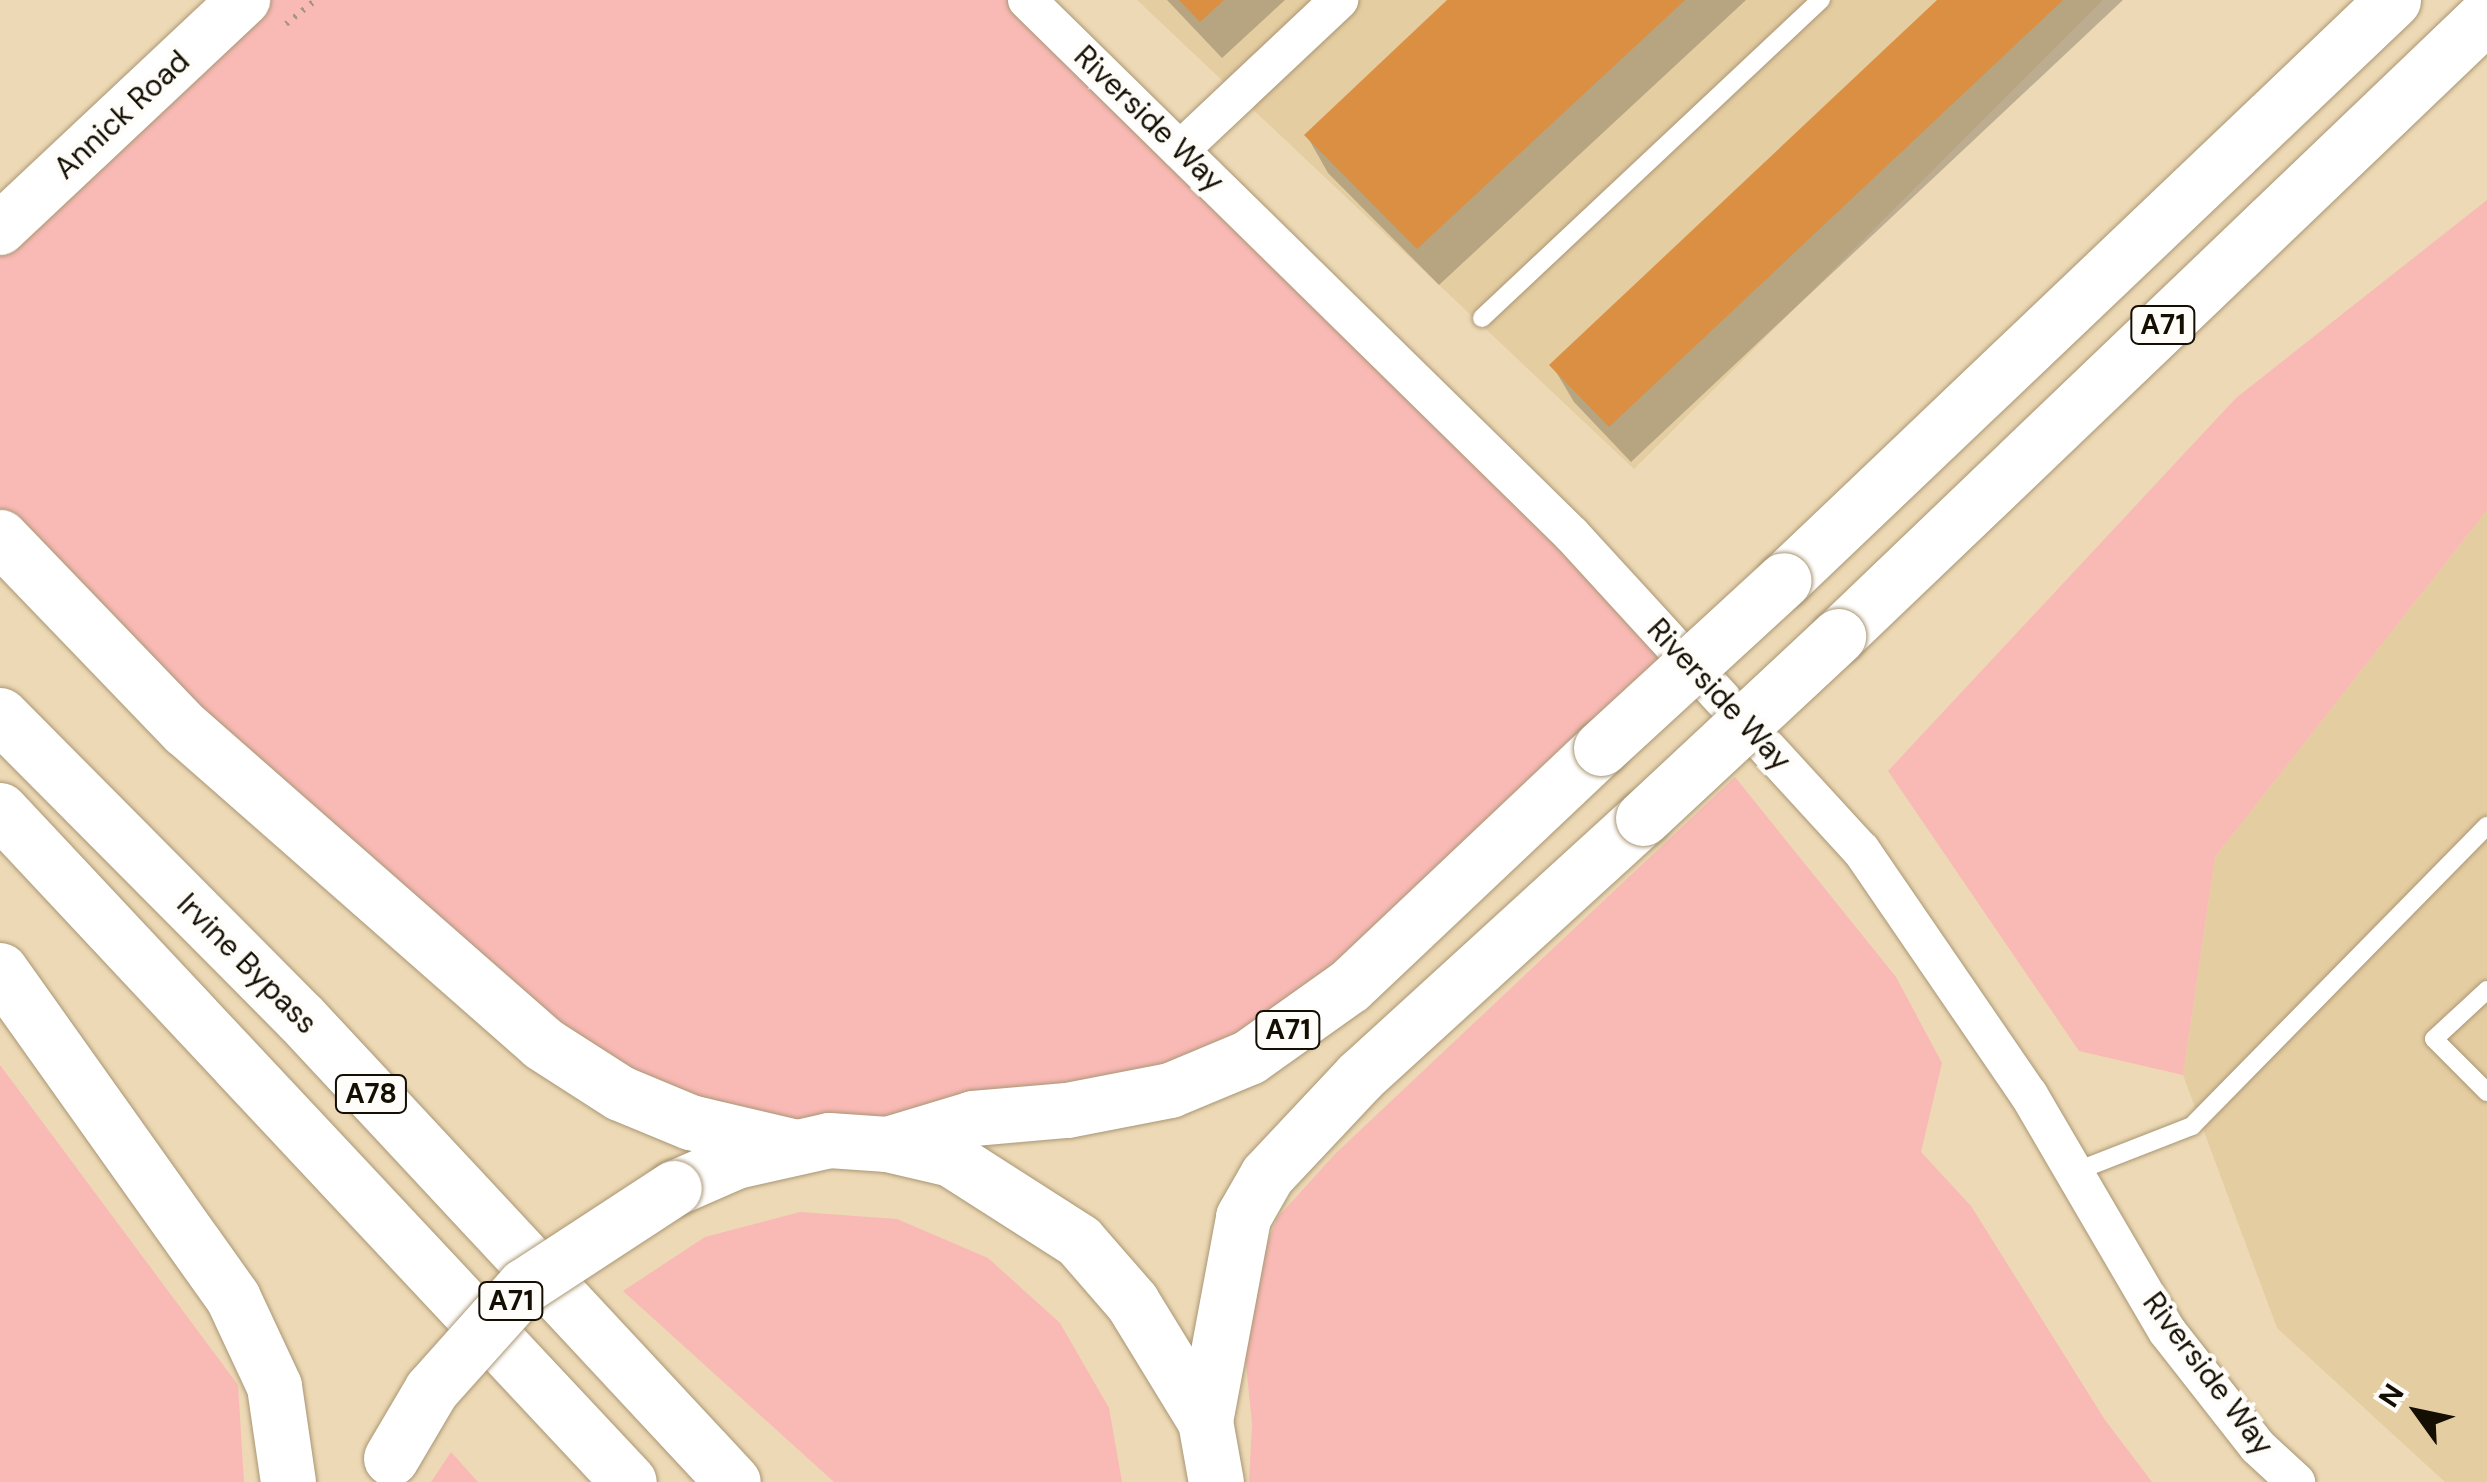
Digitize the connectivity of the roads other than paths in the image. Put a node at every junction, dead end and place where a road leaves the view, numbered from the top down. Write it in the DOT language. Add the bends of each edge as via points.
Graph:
graph roads {
  1 [pos="244,0"];
  2 [pos="1027,0"];
  3 [pos="1338,0"];
  4 [pos="1821,0"];
  5 [pos="2392,0"];
  6 [pos="2487,15"];
  7 [pos="1180,150"];
  8 [pos="0,229"];
  9 [pos="1482,318"];
  10 [pos="0,537"];
  11 [pos="0,715"];
  12 [pos="0,810"];
  13 [pos="2487,826"];
  14 [pos="0,970"];
  15 [pos="2487,990"];
  16 [pos="2487,1092"];
  17 [pos="887,1144"];
  18 [pos="796,1147"];
  19 [pos="2074,1172"];
  20 [pos="1205,1421"];
  21 [pos="385,1470"];
  22 [pos="288,1482"];
  23 [pos="629,1482"];
  24 [pos="733,1482"];
  25 [pos="1216,1482"];
  26 [pos="2296,1482"];
  1 -- 8 [label="main road, Annick Road"];
  2 -- 7 [label="street, Riverside Way"];
  3 -- 7 [label="street"];
  4 -- 9 [label="lane"];
  5 -- 17 [label="main road, A71, bridge" via="1349,986 1250,1058 1170,1090 973,1118"];
  6 -- 20 [label="main road, A71, bridge" via="1838,636 1360,1076 1267,1176 1243,1217"];
  7 -- 19 [label="street, Riverside Way" via="1572,535 1862,850"];
  10 -- 18 [label="main road" via="186,729 542,1043 620,1094 690,1122"];
  11 -- 24 [label="main road, Irvine Bypass / A78" via="300,1017"];
  12 -- 23 [label="main road, A78"];
  13 -- 19 [label="lane" via="2192,1126"];
  14 -- 22 [label="main road" via="233,1298 274,1386"];
  15 -- 16 [label="lane" via="2434,1040"];
  17 -- 18 [label="main road, A71" via="829,1140"];
  17 -- 20 [label="main road, A71" via="951,1158 1079,1241 1162,1344"];
  18 -- 21 [label="main road, A71, bridge" via="736,1161 674,1188 524,1286 431,1390"];
  19 -- 26 [label="street, Riverside Way" via="2167,1331 2258,1447"];
  20 -- 25 [label="main road, A71"];
}
